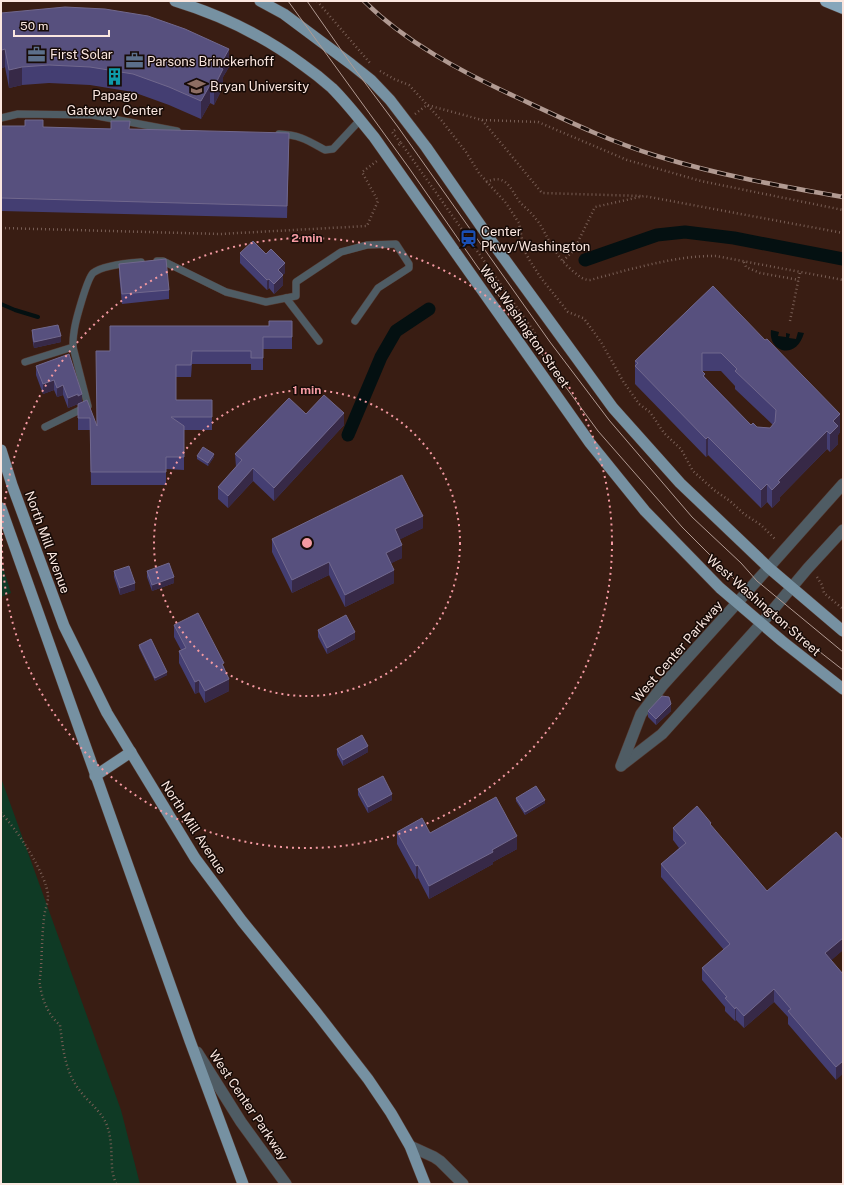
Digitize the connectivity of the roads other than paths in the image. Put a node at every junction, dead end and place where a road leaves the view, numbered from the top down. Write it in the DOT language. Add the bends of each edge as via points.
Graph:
graph roads {
  1 [pos="175,1"];
  2 [pos="260,1"];
  3 [pos="826,1"];
  4 [pos="843,8"];
  5 [pos="1,118"];
  6 [pos="360,120"];
  7 [pos="183,132"];
  8 [pos="274,134"];
  9 [pos="286,298"];
  10 [pos="355,321"];
  11 [pos="319,341"];
  12 [pos="73,347"];
  13 [pos="25,362"];
  14 [pos="45,427"];
  15 [pos="1,450"];
  16 [pos="843,484"];
  17 [pos="1,508"];
  18 [pos="843,530"];
  19 [pos="769,568"];
  20 [pos="791,588"];
  21 [pos="737,603"];
  22 [pos="761,624"];
  23 [pos="843,631"];
  24 [pos="843,689"];
  25 [pos="131,752"];
  26 [pos="95,776"];
  27 [pos="190,1041"];
  28 [pos="410,1146"];
  29 [pos="243,1184"];
  30 [pos="286,1184"];
  31 [pos="424,1184"];
  32 [pos="463,1184"];
  1 -- 6 [label="main road, West Washington Street" via="220,17 290,56 331,88"];
  2 -- 19 [label="main road, West Washington Street" via="284,14 351,64 390,100 613,408 680,483"];
  3 -- 4 [label="highway"];
  5 -- 7 [label="lane" via="18,114 92,115"];
  6 -- 8 [label="lane" via="333,149 325,150 304,138 289,134"];
  6 -- 21 [label="main road, West Washington Street" via="590,443 645,511"];
  9 -- 10 [label="lane" via="296,296 296,282 341,252 367,245 396,244 409,268 378,288"];
  9 -- 11 [label="lane"];
  9 -- 12 [label="lane" via="266,302 226,292 163,261 126,263 99,269 91,274 85,290 74,332"];
  12 -- 13 [label="lane"];
  12 -- 14 [label="lane" via="88,406"];
  15 -- 25 [label="main road, North Mill Avenue" via="64,626 107,713"];
  16 -- 19 [label="street, West Center Parkway"];
  17 -- 26 [label="main road"];
  18 -- 20 [label="street, West Center Parkway"];
  19 -- 20 [label="main road, West Washington Street"];
  19 -- 21 [label="street, West Center Parkway"];
  20 -- 22 [label="street, West Center Parkway"];
  20 -- 23 [label="main road, West Washington Street"];
  21 -- 22 [label="main road, West Washington Street"];
  21 -- 22 [label="street, West Center Parkway" via="663,685 641,714 621,766 662,734"];
  22 -- 24 [label="main road, West Washington Street"];
  25 -- 26 [label="main road"];
  25 -- 28 [label="main road, North Mill Avenue" via="195,858 368,1079"];
  26 -- 27 [label="main road"];
  27 -- 29 [label="main road"];
  27 -- 30 [label="street, West Center Parkway" via="241,1122"];
  28 -- 31 [label="main road, North Mill Avenue"];
  28 -- 32 [label="street" via="434,1157"];
}
